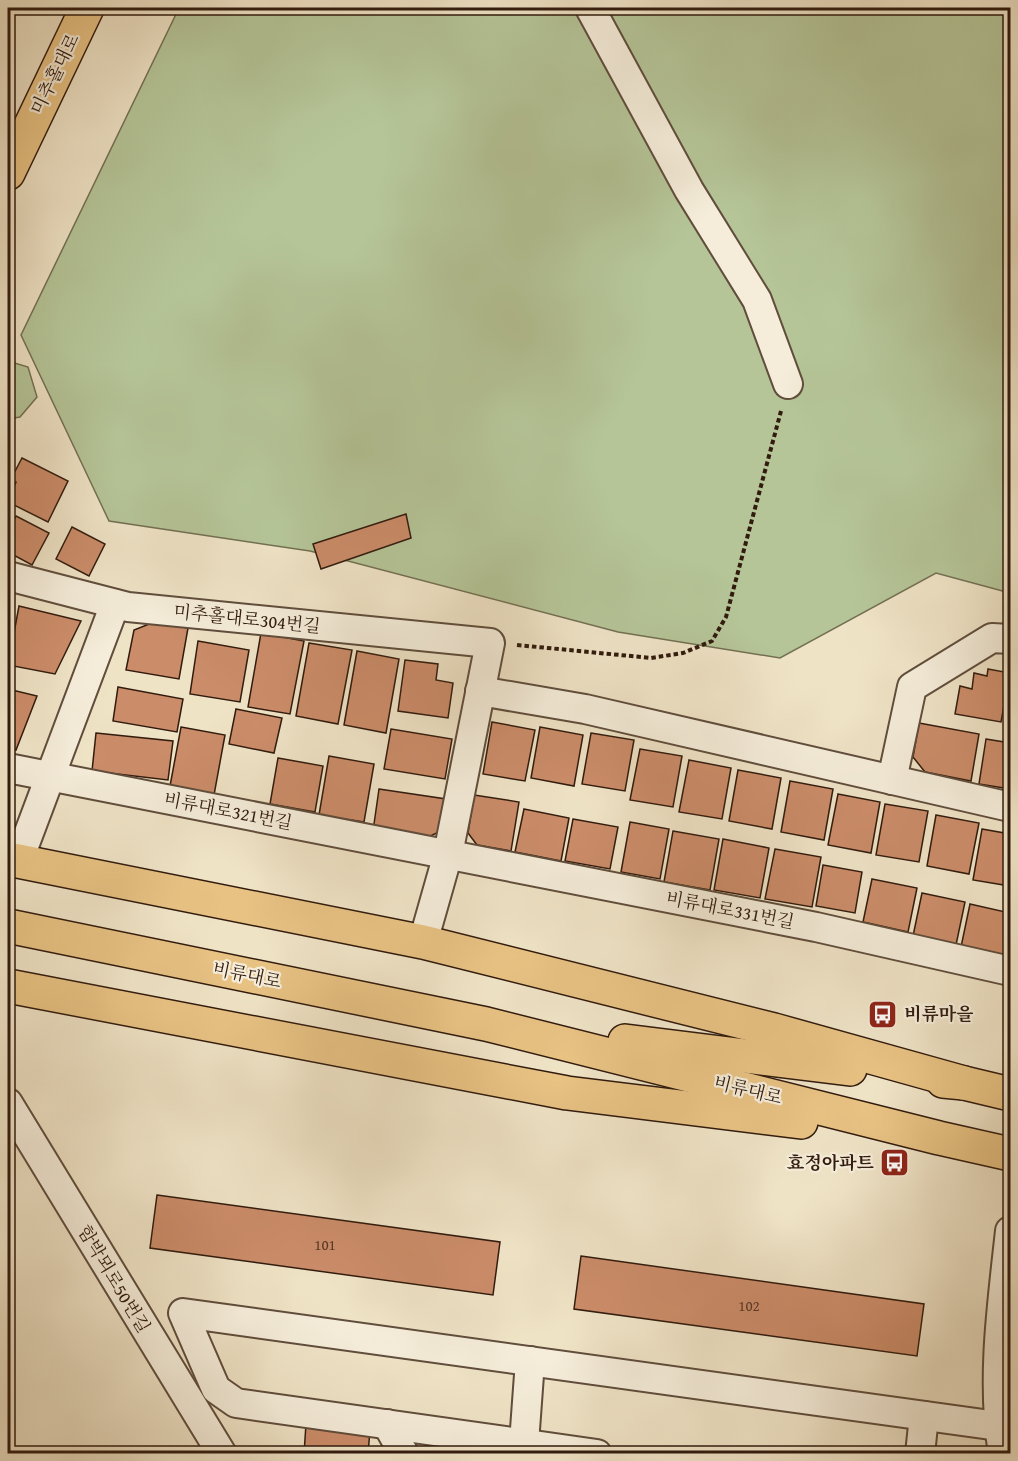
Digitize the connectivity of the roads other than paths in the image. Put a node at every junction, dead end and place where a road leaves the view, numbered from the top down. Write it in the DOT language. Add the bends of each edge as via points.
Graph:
graph roads {
  1 [pos="87,8"];
  2 [pos="590,8"];
  3 [pos="8,173"];
  4 [pos="788,384"];
  5 [pos="8,576"];
  6 [pos="115,604"];
  7 [pos="1011,639"];
  8 [pos="480,691"];
  9 [pos="8,768"];
  10 [pos="51,776"];
  11 [pos="892,780"];
  12 [pos="1011,807"];
  13 [pos="448,854"];
  14 [pos="13,860"];
  15 [pos="8,926"];
  16 [pos="423,942"];
  17 [pos="1011,971"];
  18 [pos="8,986"];
  19 [pos="486,1024"];
  20 [pos="964,1083"];
  21 [pos="1011,1094"];
  22 [pos="8,1103"];
  23 [pos="939,1138"];
  24 [pos="1011,1154"];
  25 [pos="1011,1231"];
  26 [pos="191,1332"];
  27 [pos="158,1350"];
  28 [pos="530,1361"];
  29 [pos="924,1416"];
  30 [pos="387,1424"];
  31 [pos="1001,1440"];
  32 [pos="527,1448"];
  33 [pos="222,1454"];
  34 [pos="404,1454"];
  35 [pos="597,1454"];
  36 [pos="920,1454"];
  1 -- 3 [label="main road, 미추홀대로"];
  2 -- 4 [label="street" via="689,190 757,300"];
  5 -- 6 [label="street, 미추홀대로304번길"];
  6 -- 8 [label="street, 미추홀대로304번길" via="490,643"];
  6 -- 10 [label="street"];
  7 -- 11 [label="street" via="992,638 912,687"];
  8 -- 11 [label="street" via="585,709"];
  8 -- 13 [label="street"];
  9 -- 10 [label="street, 비류대로321번길"];
  10 -- 13 [label="street, 비류대로321번길"];
  10 -- 14 [label="street"];
  11 -- 12 [label="street"];
  13 -- 16 [label="street"];
  13 -- 17 [label="street, 비류대로331번길" via="816,927"];
  14 -- 16 [label="main road"];
  15 -- 19 [label="main road, 비류대로"];
  16 -- 20 [label="main road" via="774,1030"];
  18 -- 23 [label="main road" via="567,1093"];
  19 -- 20 [label="main road, 비류대로"];
  19 -- 23 [label="main road, 비류대로"];
  20 -- 21 [label="main road, 비류대로"];
  22 -- 27 [label="street, 함박뫼로50번길"];
  23 -- 24 [label="main road, 비류대로"];
  25 -- 31 [label="street" via="1000,1321"];
  26 -- 27 [label="street"];
  26 -- 28 [label="street" via="183,1313"];
  26 -- 30 [label="street" via="216,1389 236,1403"];
  27 -- 33 [label="street, 함박뫼로50번길"];
  28 -- 29 [label="street"];
  28 -- 32 [label="street"];
  29 -- 31 [label="street"];
  29 -- 36 [label="street"];
  30 -- 32 [label="street"];
  30 -- 34 [label="street"];
  32 -- 35 [label="street"];
}
